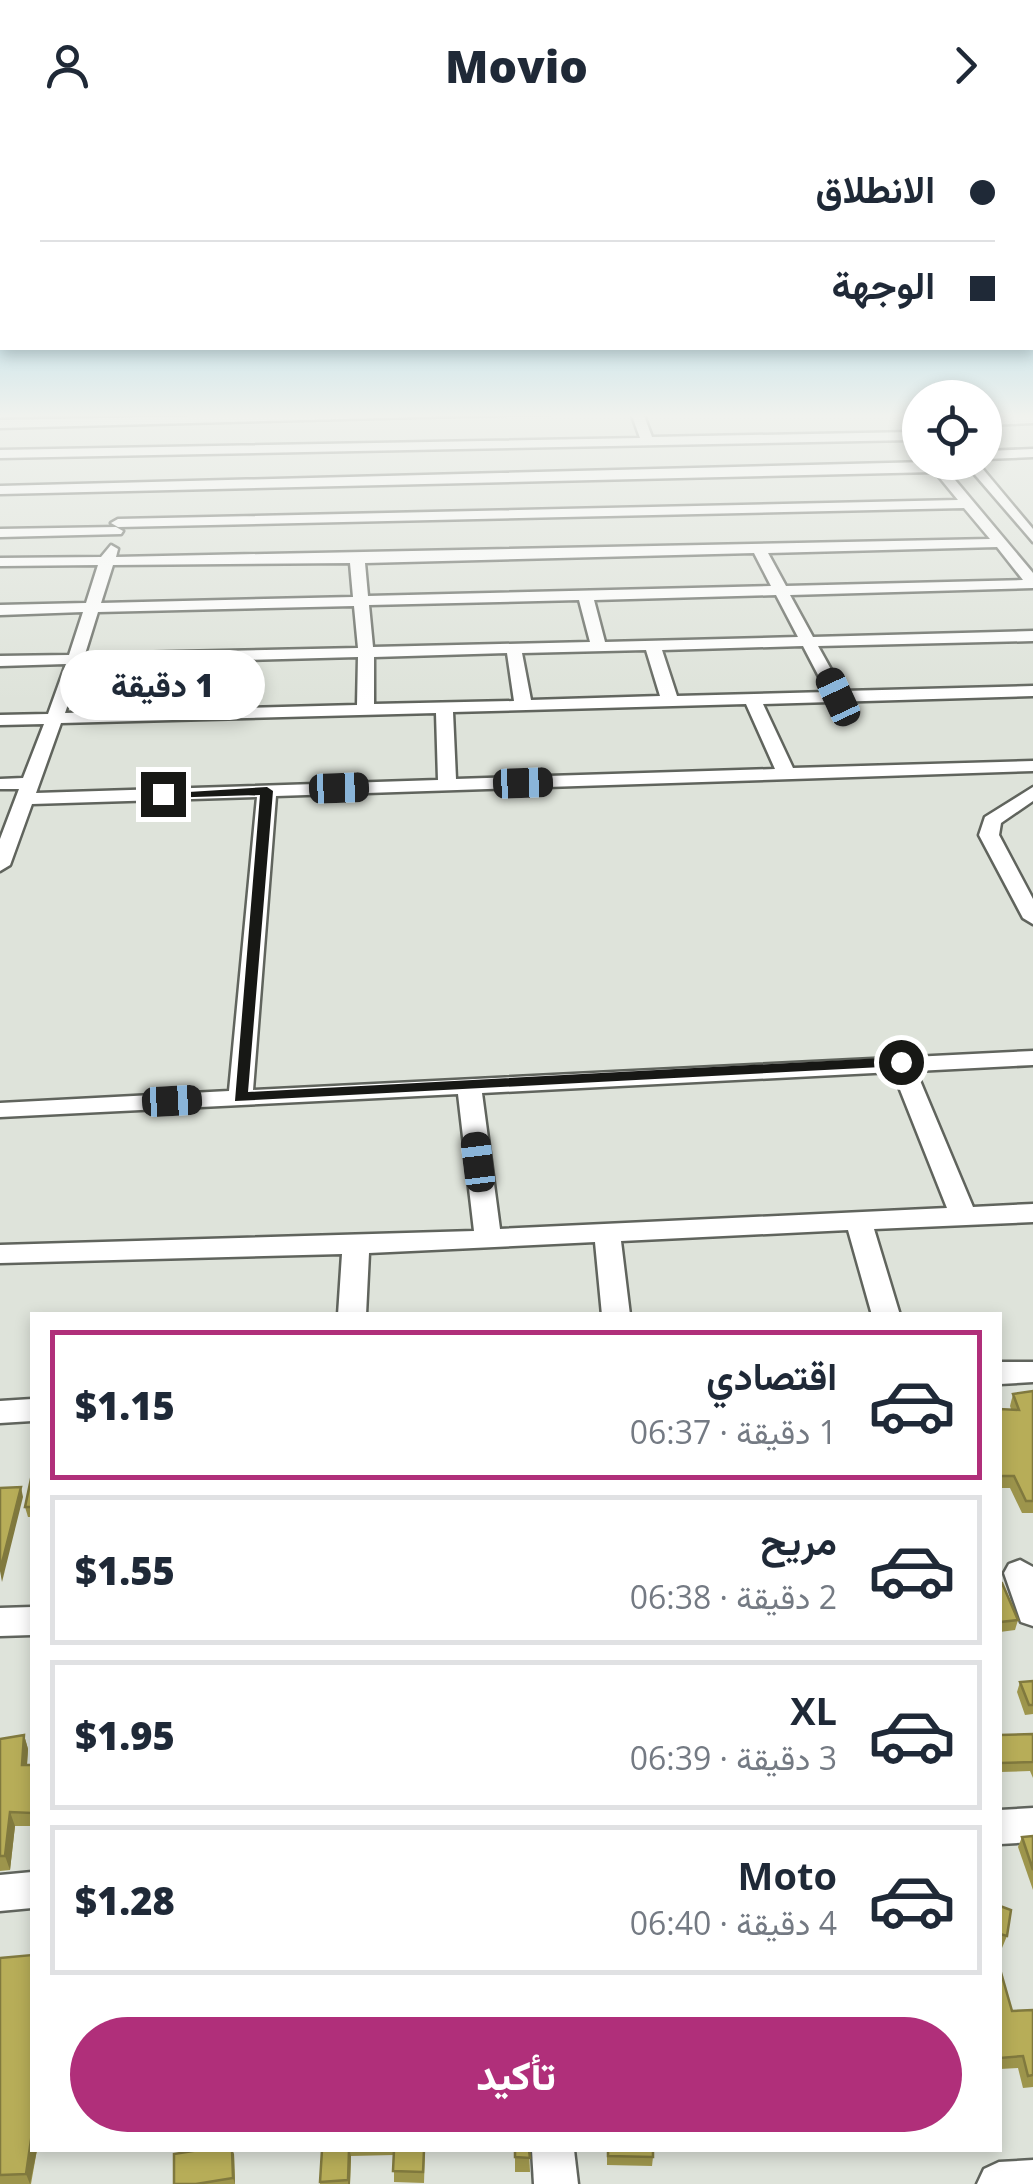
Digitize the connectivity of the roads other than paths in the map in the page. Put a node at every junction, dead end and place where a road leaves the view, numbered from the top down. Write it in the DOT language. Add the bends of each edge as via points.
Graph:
graph roads {
  1 [pos="124,509"];
  2 [pos="357,509"];
  3 [pos="561,509"];
  4 [pos="708,509"];
  5 [pos="971,509"];
  6 [pos="1010,509"];
  7 [pos="562,512"];
  8 [pos="357,517"];
  9 [pos="117,527"];
  10 [pos="681,530"];
  11 [pos="0,533"];
  12 [pos="1032,535"];
  13 [pos="426,536"];
  14 [pos="999,539"];
  15 [pos="758,548"];
  16 [pos="357,559"];
  17 [pos="107,561"];
  18 [pos="0,562"];
  19 [pos="626,574"];
  20 [pos="502,577"];
  21 [pos="1033,583"];
  22 [pos="786,593"];
  23 [pos="586,597"];
  24 [pos="362,602"];
  25 [pos="92,608"];
  26 [pos="0,610"];
  27 [pos="1033,636"];
  28 [pos="812,642"];
  29 [pos="653,647"];
  30 [pos="600,648"];
  31 [pos="514,650"];
  32 [pos="366,653"];
  33 [pos="75,659"];
  34 [pos="0,661"];
  35 [pos="1033,691"];
  36 [pos="838,697"];
  37 [pos="752,698"];
  38 [pos="670,702"];
  39 [pos="522,705"];
  40 [pos="444,708"];
  41 [pos="365,710"];
  42 [pos="55,719"];
  43 [pos="0,720"];
  44 [pos="1033,766"];
  45 [pos="787,776"];
  46 [pos="0,784"];
  47 [pos="447,785"];
  48 [pos="28,791"];
  49 [pos="267,791"];
  50 [pos="1033,793"];
  51 [pos="0,865"];
  52 [pos="1033,918"];
  53 [pos="1033,1058"];
  54 [pos="901,1062"];
  55 [pos="469,1085"];
  56 [pos="240,1097"];
  57 [pos="0,1110"];
  58 [pos="1033,1212"];
  59 [pos="963,1215"];
  60 [pos="858,1220"];
  61 [pos="606,1233"];
  62 [pos="488,1238"];
  63 [pos="356,1245"];
  64 [pos="0,1254"];
  65 [pos="352,1312"];
  66 [pos="616,1312"];
  67 [pos="885,1312"];
  68 [pos="1033,1372"];
  69 [pos="1002,1373"];
  70 [pos="30,1410"];
  71 [pos="0,1412"];
  72 [pos="1018,1573"];
  73 [pos="1033,1612"];
  74 [pos="30,1620"];
  75 [pos="0,1622"];
  76 [pos="1033,1825"];
  77 [pos="1002,1827"];
  78 [pos="30,1890"];
  79 [pos="0,1892"];
  80 [pos="554,2152"];
  81 [pos="1033,2182"];
  82 [pos="556,2184"];
  83 [pos="999,2184"];
  1 -- 9 [label="street"];
  2 -- 8 [label="street"];
  3 -- 7 [label="street"];
  4 -- 10 [label="street"];
  5 -- 14 [label="street"];
  6 -- 12 [label="street"];
  7 -- 10 [label="street"];
  7 -- 13 [label="street"];
  8 -- 9 [label="street"];
  8 -- 13 [label="street"];
  9 -- 11 [label="street"];
  9 -- 17 [label="street"];
  10 -- 15 [label="street"];
  10 -- 19 [label="street"];
  12 -- 14 [label="street"];
  13 -- 16 [label="street"];
  13 -- 20 [label="street"];
  14 -- 15 [label="street"];
  14 -- 21 [label="street"];
  15 -- 22 [label="street"];
  16 -- 17 [label="street"];
  16 -- 24 [label="street"];
  17 -- 18 [label="street"];
  17 -- 25 [label="street"];
  19 -- 20 [label="street"];
  19 -- 22 [label="street"];
  19 -- 23 [label="street"];
  20 -- 23 [label="street"];
  20 -- 24 [label="street"];
  21 -- 22 [label="street"];
  22 -- 28 [label="street"];
  23 -- 30 [label="street"];
  24 -- 25 [label="street"];
  24 -- 32 [label="street"];
  25 -- 26 [label="street"];
  25 -- 33 [label="street"];
  27 -- 28 [label="street"];
  28 -- 29 [label="street"];
  28 -- 36 [label="street"];
  29 -- 30 [label="street"];
  29 -- 38 [label="street"];
  30 -- 31 [label="street"];
  31 -- 32 [label="street"];
  31 -- 39 [label="street"];
  32 -- 33 [label="street"];
  32 -- 41 [label="street"];
  33 -- 34 [label="street"];
  33 -- 42 [label="street"];
  35 -- 36 [label="street"];
  36 -- 37 [label="street"];
  37 -- 38 [label="street"];
  37 -- 45 [label="street"];
  38 -- 39 [label="street"];
  39 -- 40 [label="street"];
  40 -- 41 [label="street"];
  40 -- 47 [label="street"];
  41 -- 42 [label="street"];
  42 -- 43 [label="street"];
  42 -- 48 [label="street"];
  44 -- 45 [label="street"];
  45 -- 47 [label="street"];
  46 -- 48 [label="street"];
  47 -- 49 [label="street"];
  48 -- 49 [label="street"];
  48 -- 51 [label="street"];
  49 -- 56 [label="street"];
  50 -- 52 [label="street" via="992,822 990,836"];
  53 -- 54 [label="street"];
  54 -- 55 [label="street"];
  54 -- 59 [label="street"];
  55 -- 56 [label="street"];
  55 -- 62 [label="street"];
  56 -- 57 [label="street"];
  58 -- 59 [label="street"];
  59 -- 60 [label="street"];
  60 -- 61 [label="street"];
  60 -- 67 [label="street"];
  61 -- 62 [label="street"];
  61 -- 66 [label="street"];
  62 -- 63 [label="street"];
  63 -- 64 [label="street"];
  63 -- 65 [label="street"];
  68 -- 69 [label="street"];
  70 -- 71 [label="street"];
  72 -- 73 [label="street"];
  74 -- 75 [label="street"];
  76 -- 77 [label="street"];
  78 -- 79 [label="street"];
  80 -- 82 [label="street"];
  81 -- 83 [label="street"];
}
